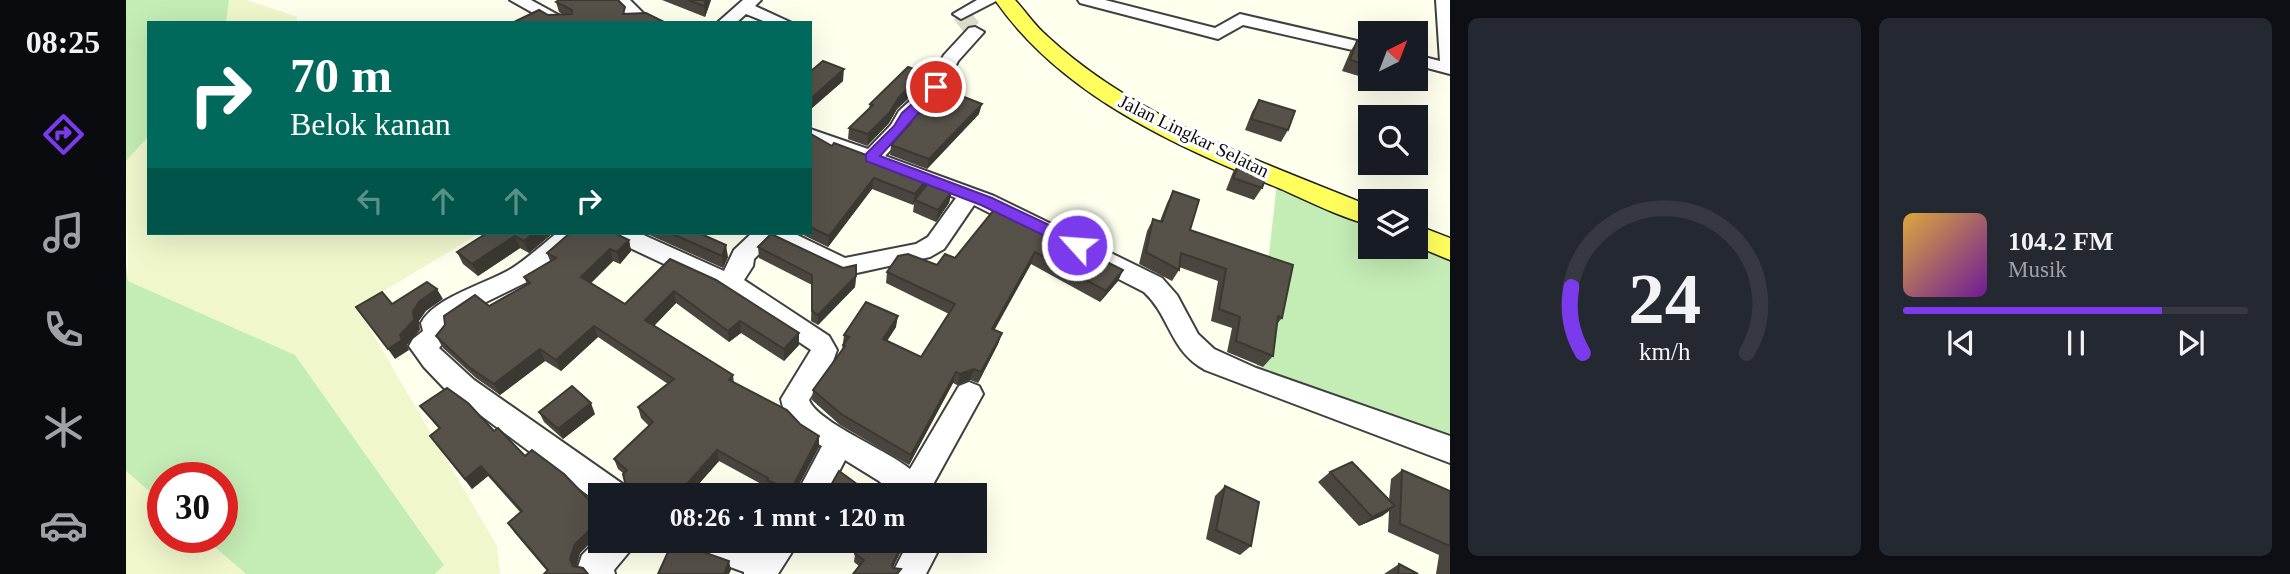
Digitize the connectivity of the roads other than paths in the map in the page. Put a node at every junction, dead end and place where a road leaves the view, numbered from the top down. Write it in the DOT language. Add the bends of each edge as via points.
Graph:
graph roads {
  1 [pos="518,0"];
  2 [pos="620,0"];
  3 [pos="990,0"];
  4 [pos="1005,0"];
  5 [pos="1086,0"];
  6 [pos="1444,0"];
  7 [pos="749,4"];
  8 [pos="961,14"];
  9 [pos="558,19"];
  10 [pos="637,21"];
  11 [pos="728,21"];
  12 [pos="781,21"];
  13 [pos="975,32"];
  14 [pos="1358,46"];
  15 [pos="1428,63"];
  16 [pos="1450,69"];
  17 [pos="812,136"];
  18 [pos="871,158"];
  19 [pos="969,195"];
  20 [pos="1358,211"];
  21 [pos="570,235"];
  22 [pos="623,235"];
  23 [pos="764,235"];
  24 [pos="777,235"];
  25 [pos="1428,240"];
  26 [pos="1450,250"];
  27 [pos="728,283"];
  28 [pos="969,394"];
  29 [pos="840,442"];
  30 [pos="1450,450"];
  31 [pos="594,483"];
  32 [pos="818,483"];
  33 [pos="904,483"];
  34 [pos="920,483"];
  35 [pos="607,553"];
  36 [pos="747,553"];
  37 [pos="920,553"];
  38 [pos="770,559"];
  39 [pos="599,574"];
  40 [pos="908,574"];
  1 -- 9 [label="street"];
  2 -- 10 [label="street" via="640,18"];
  3 -- 8 [label="street"];
  4 -- 20 [label="main road, Jalan Lingkar Selatan" via="1061,61 1126,105 1205,145"];
  5 -- 14 [label="street" via="1218,34 1240,19"];
  6 -- 16 [label="street"];
  7 -- 11 [label="street"];
  7 -- 12 [label="street"];
  13 -- 18 [label="street" via="950,59 936,87"];
  15 -- 16 [label="street"];
  17 -- 18 [label="street"];
  18 -- 19 [label="street"];
  19 -- 24 [label="street" via="936,243 922,251 870,262 843,267"];
  19 -- 30 [label="street" via="1153,285 1171,304 1186,340 1204,357"];
  21 -- 31 [label="street" via="522,274 471,298 434,323 437,335 422,346 459,386"];
  22 -- 27 [label="street"];
  23 -- 27 [label="street" via="742,256 741,266"];
  25 -- 26 [label="main road"];
  27 -- 29 [label="street" via="820,343 823,356 795,399 795,407"];
  28 -- 34 [label="street"];
  29 -- 32 [label="street"];
  29 -- 33 [label="street"];
  35 -- 39 [label="street" via="594,567"];
  36 -- 38 [label="street"];
  37 -- 40 [label="street"];
}
